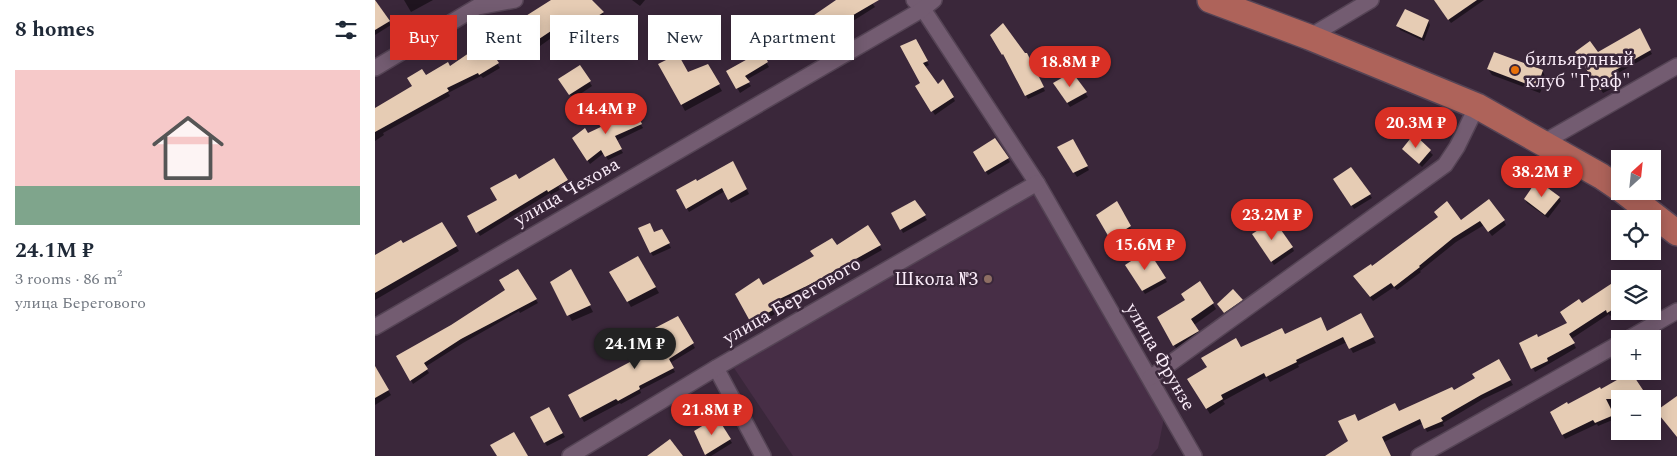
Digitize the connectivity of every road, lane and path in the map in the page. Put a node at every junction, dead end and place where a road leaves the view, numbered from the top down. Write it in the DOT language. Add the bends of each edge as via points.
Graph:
graph roads {
  1 [pos="515,0"];
  2 [pos="1209,0"];
  3 [pos="1371,0"];
  4 [pos="475,3"];
  5 [pos="924,3"];
  6 [pos="1309,37"];
  7 [pos="1677,66"];
  8 [pos="375,68"];
  9 [pos="1477,106"];
  10 [pos="1544,142"];
  11 [pos="1611,183"];
  12 [pos="1037,184"];
  13 [pos="1634,200"];
  14 [pos="1677,233"];
  15 [pos="1677,311"];
  16 [pos="375,327"];
  17 [pos="1644,330"];
  18 [pos="1611,348"];
  19 [pos="716,368"];
  20 [pos="1150,378"];
  21 [pos="570,456"];
  22 [pos="763,456"];
  23 [pos="1194,456"];
  24 [pos="1419,456"];
  1 -- 4 [label="street"];
  2 -- 6 [label="highway"];
  3 -- 6 [label="street"];
  4 -- 8 [label="street"];
  5 -- 12 [label="street, улица Фрунзе"];
  5 -- 16 [label="street, улица Чехова"];
  6 -- 9 [label="highway"];
  7 -- 10 [label="street"];
  9 -- 10 [label="highway"];
  9 -- 20 [label="street" via="1445,165"];
  10 -- 11 [label="highway"];
  12 -- 19 [label="street, улица Берегового"];
  12 -- 20 [label="street, улица Фрунзе"];
  13 -- 14 [label="highway"];
  15 -- 17 [label="street"];
  18 -- 24 [label="street"];
  19 -- 21 [label="street, улица Берегового"];
  19 -- 22 [label="street"];
  20 -- 23 [label="street, улица Фрунзе"];
}
